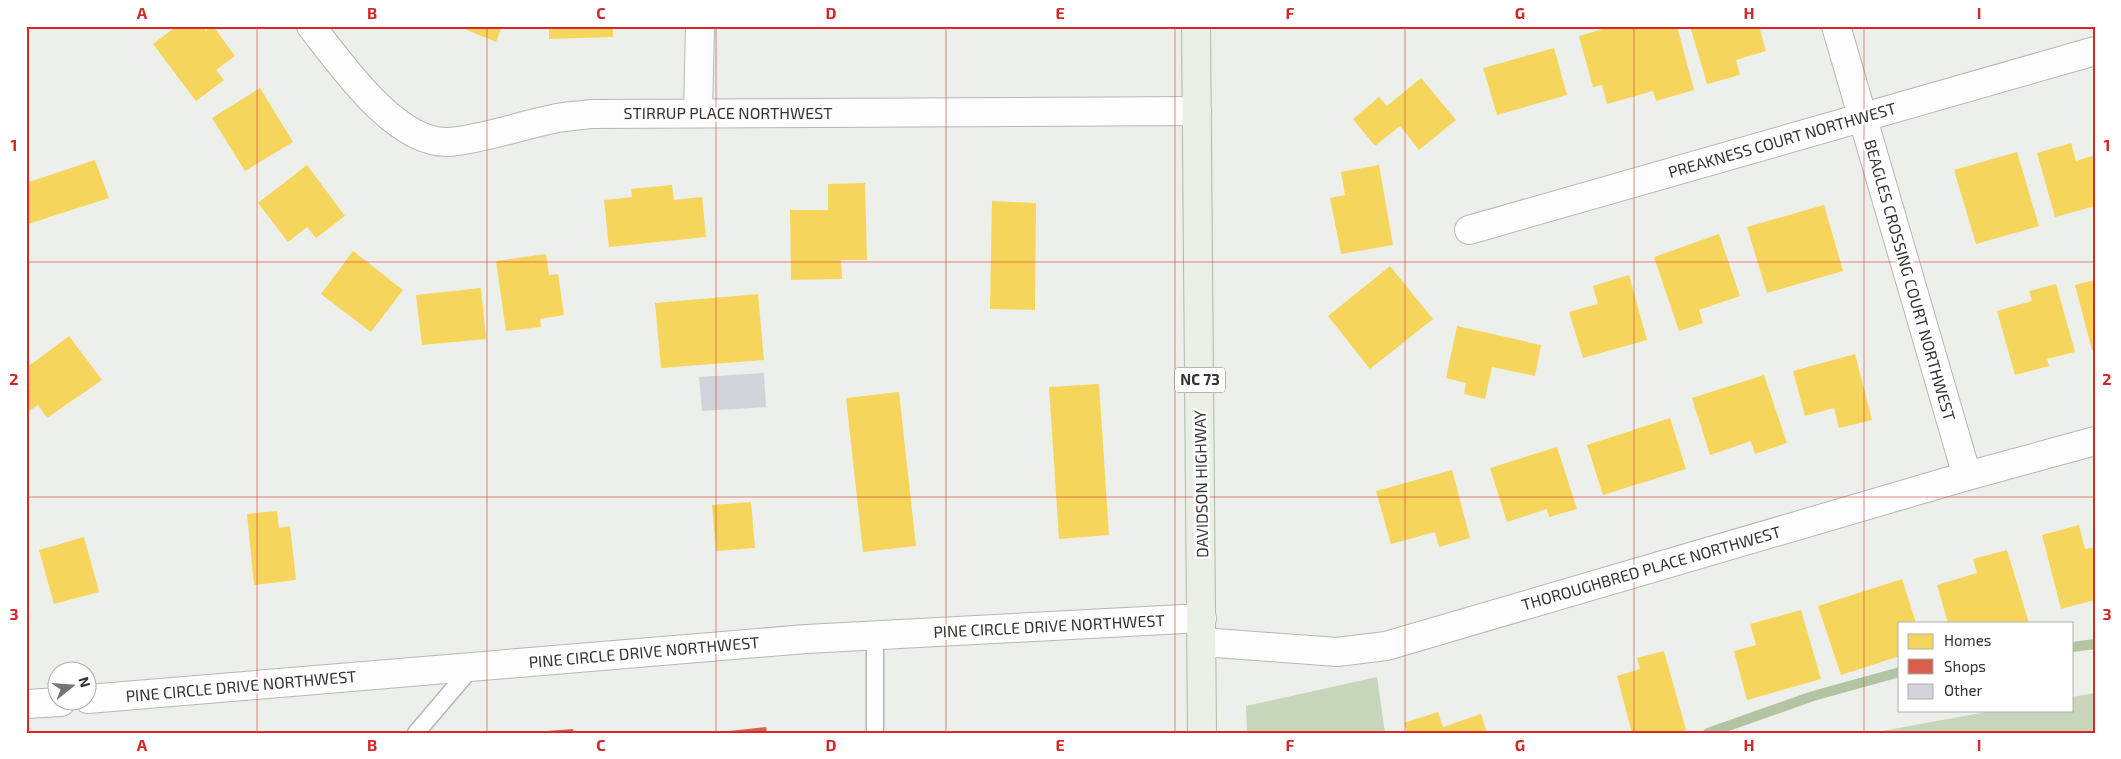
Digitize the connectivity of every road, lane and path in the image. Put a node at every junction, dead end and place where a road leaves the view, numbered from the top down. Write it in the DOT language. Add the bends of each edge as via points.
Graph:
graph roads {
  1 [pos="311,26"];
  2 [pos="700,26"];
  3 [pos="1196,26"];
  4 [pos="1836,26"];
  5 [pos="2095,51"];
  6 [pos="1197,111"];
  7 [pos="698,113"];
  8 [pos="1863,117"];
  9 [pos="1469,230"];
  10 [pos="2095,441"];
  11 [pos="1967,476"];
  12 [pos="1202,630"];
  13 [pos="875,635"];
  14 [pos="473,666"];
  15 [pos="98,698"];
  16 [pos="48,703"];
  17 [pos="26,704"];
  18 [pos="416,733"];
  19 [pos="874,733"];
  20 [pos="1202,733"];
  1 -- 7 [label="street, STIRRUP PLACE NORTHWEST" via="361,91 404,128 426,138 448,142 514,130 553,118 590,114"];
  2 -- 7 [label="street"];
  3 -- 6 [label="main road, DAVIDSON HIGHWAY / NC 73"];
  4 -- 8 [label="street, BEAGLES CROSSING COURT NORTHWEST"];
  5 -- 8 [label="street, PREAKNESS COURT NORTHWEST"];
  6 -- 7 [label="street, STIRRUP PLACE NORTHWEST"];
  6 -- 12 [label="main road, DAVIDSON HIGHWAY / NC 73"];
  8 -- 9 [label="street, PREAKNESS COURT NORTHWEST"];
  8 -- 11 [label="street, BEAGLES CROSSING COURT NORTHWEST"];
  10 -- 11 [label="street, THOROUGHBRED PLACE NORTHWEST"];
  11 -- 12 [label="street, THOROUGHBRED PLACE NORTHWEST" via="1386,646 1337,652"];
  12 -- 13 [label="street, PINE CIRCLE DRIVE NORTHWEST"];
  12 -- 20 [label="main road, DAVIDSON HIGHWAY / NC 73"];
  13 -- 14 [label="street, PINE CIRCLE DRIVE NORTHWEST"];
  13 -- 19 [label="lane"];
  14 -- 15 [label="street, PINE CIRCLE DRIVE NORTHWEST"];
  14 -- 18 [label="lane"];
  16 -- 17 [label="street"];
}
